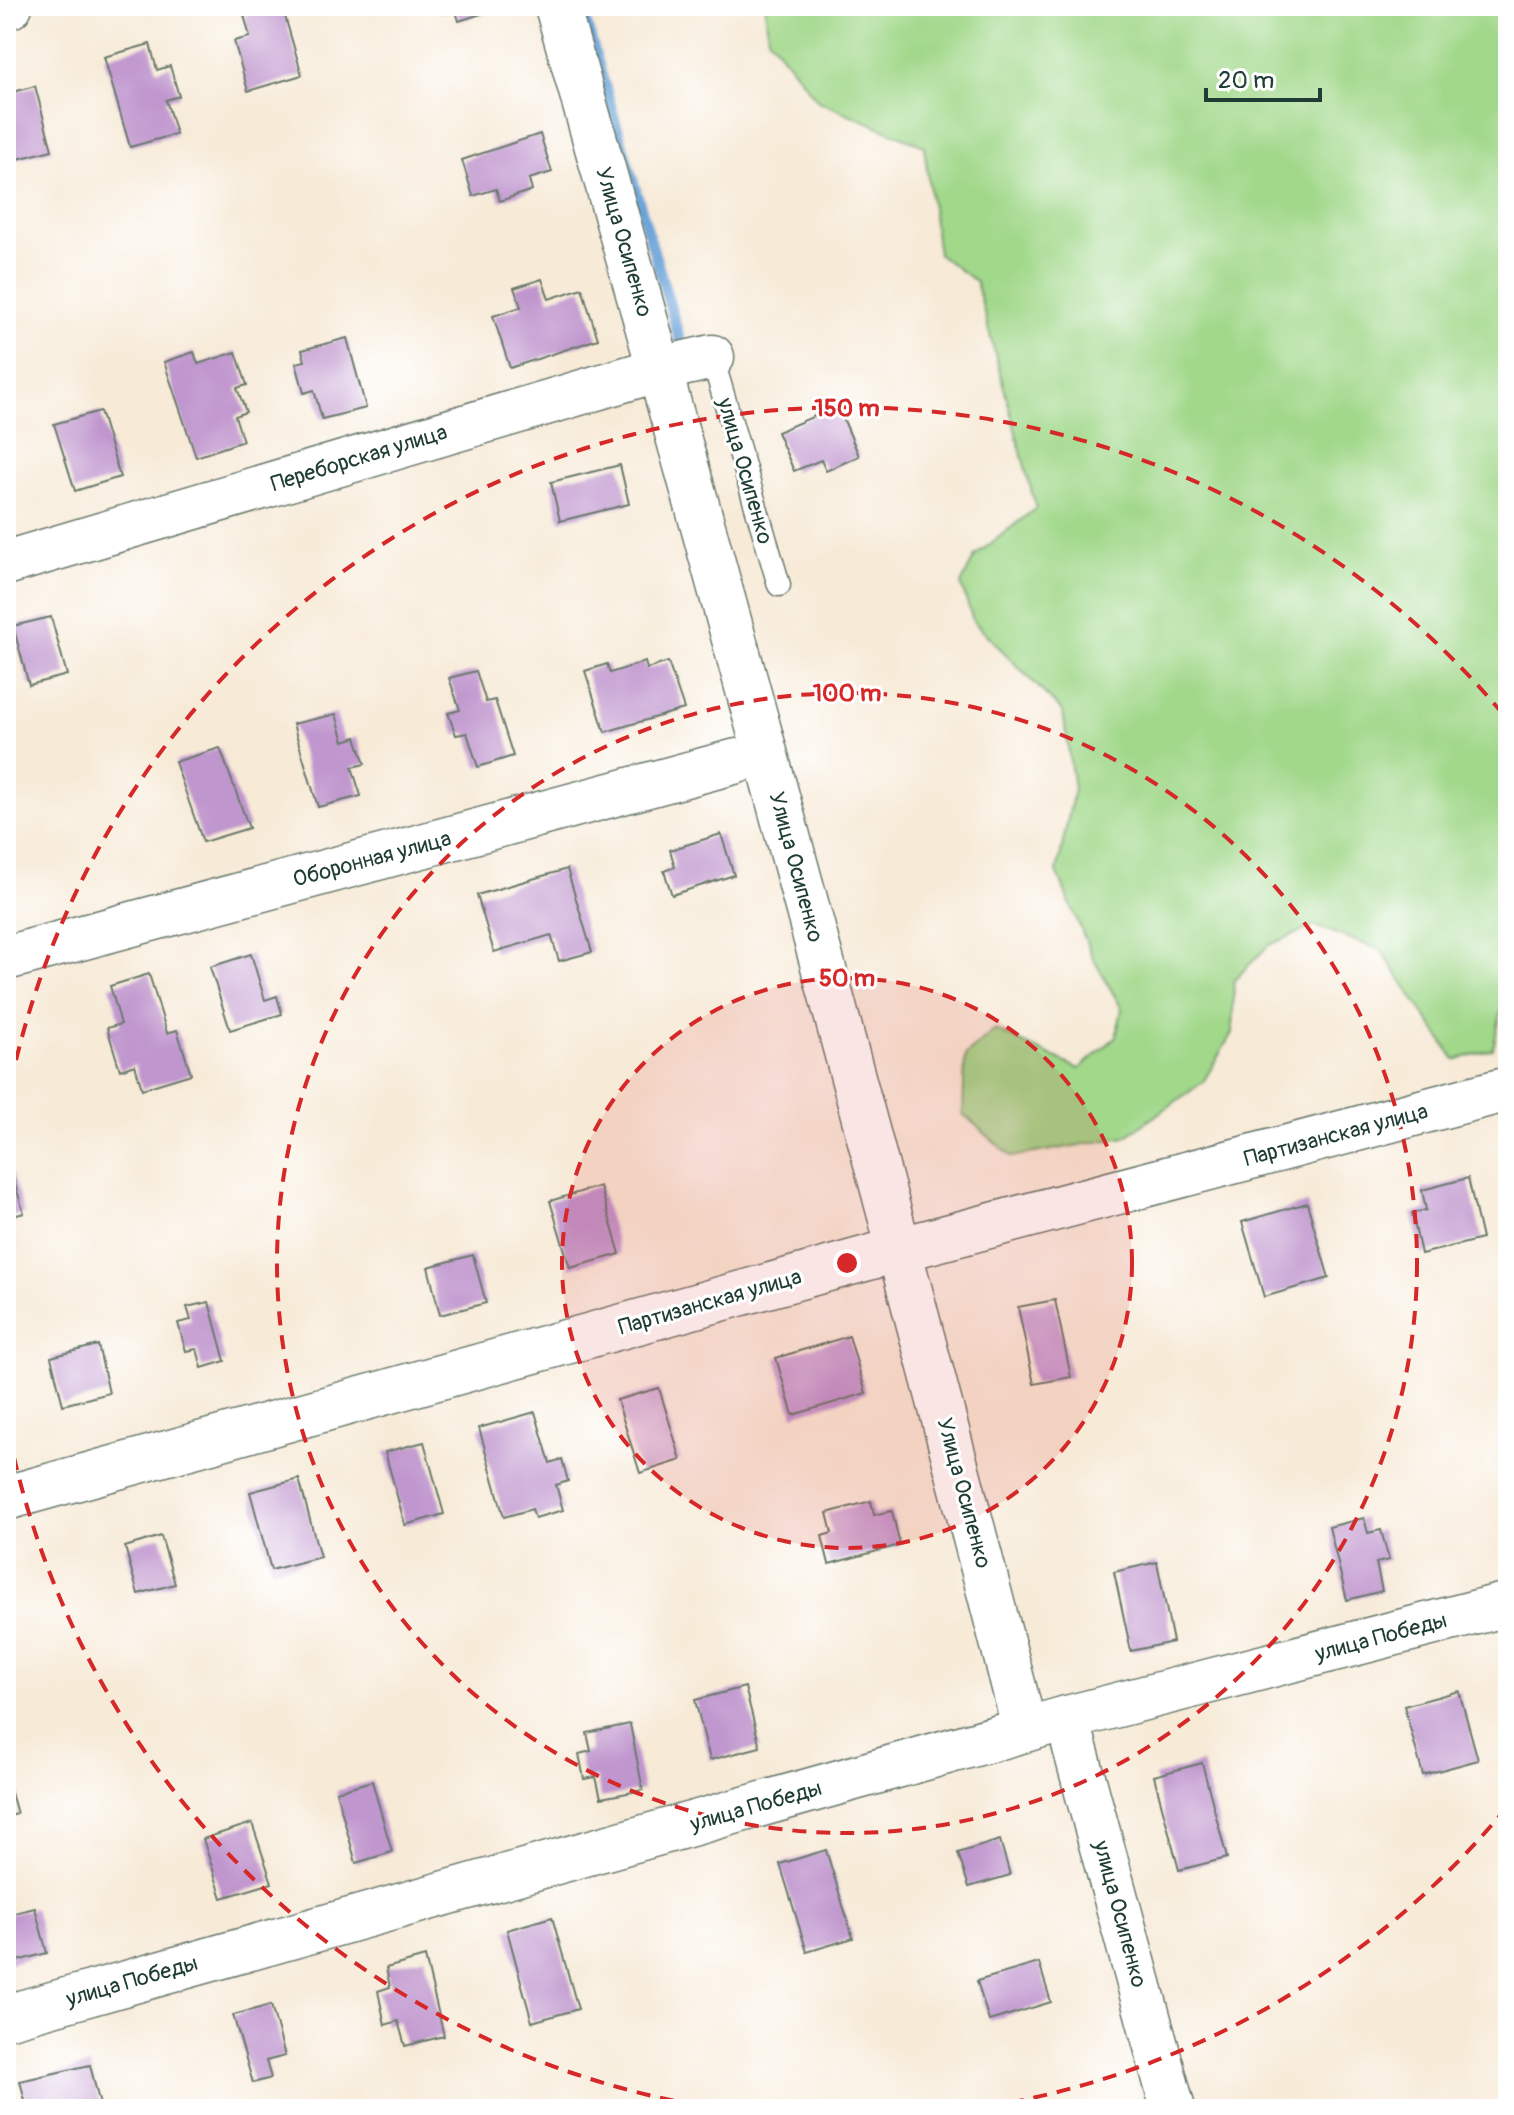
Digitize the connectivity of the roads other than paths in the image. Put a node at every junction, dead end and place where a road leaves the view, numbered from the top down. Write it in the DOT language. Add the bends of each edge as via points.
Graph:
graph roads {
  1 [pos="557,6"];
  2 [pos="712,357"];
  3 [pos="660,369"];
  4 [pos="6,563"];
  5 [pos="779,585"];
  6 [pos="737,761"];
  7 [pos="6,958"];
  8 [pos="1508,1089"];
  9 [pos="901,1250"];
  10 [pos="6,1498"];
  11 [pos="1508,1604"];
  12 [pos="1067,1718"];
  13 [pos="1025,1730"];
  14 [pos="6,2017"];
  15 [pos="1173,2109"];
  1 -- 3 [label="street, Улица Осипенко"];
  2 -- 3 [label="street, Переборская улица"];
  2 -- 5 [label="lane, улица Осипенко"];
  3 -- 4 [label="street, Переборская улица"];
  3 -- 9 [label="street, Улица Осипенко"];
  6 -- 7 [label="street, Оборонная улица"];
  8 -- 9 [label="street, Партизанская улица"];
  9 -- 10 [label="street, Партизанская улица"];
  9 -- 13 [label="street, Улица Осипенко"];
  11 -- 12 [label="street, улица Победы"];
  12 -- 13 [label="street, улица Победы"];
  12 -- 15 [label="street, улица Осипенко"];
  13 -- 14 [label="street, улица Победы"];
}
